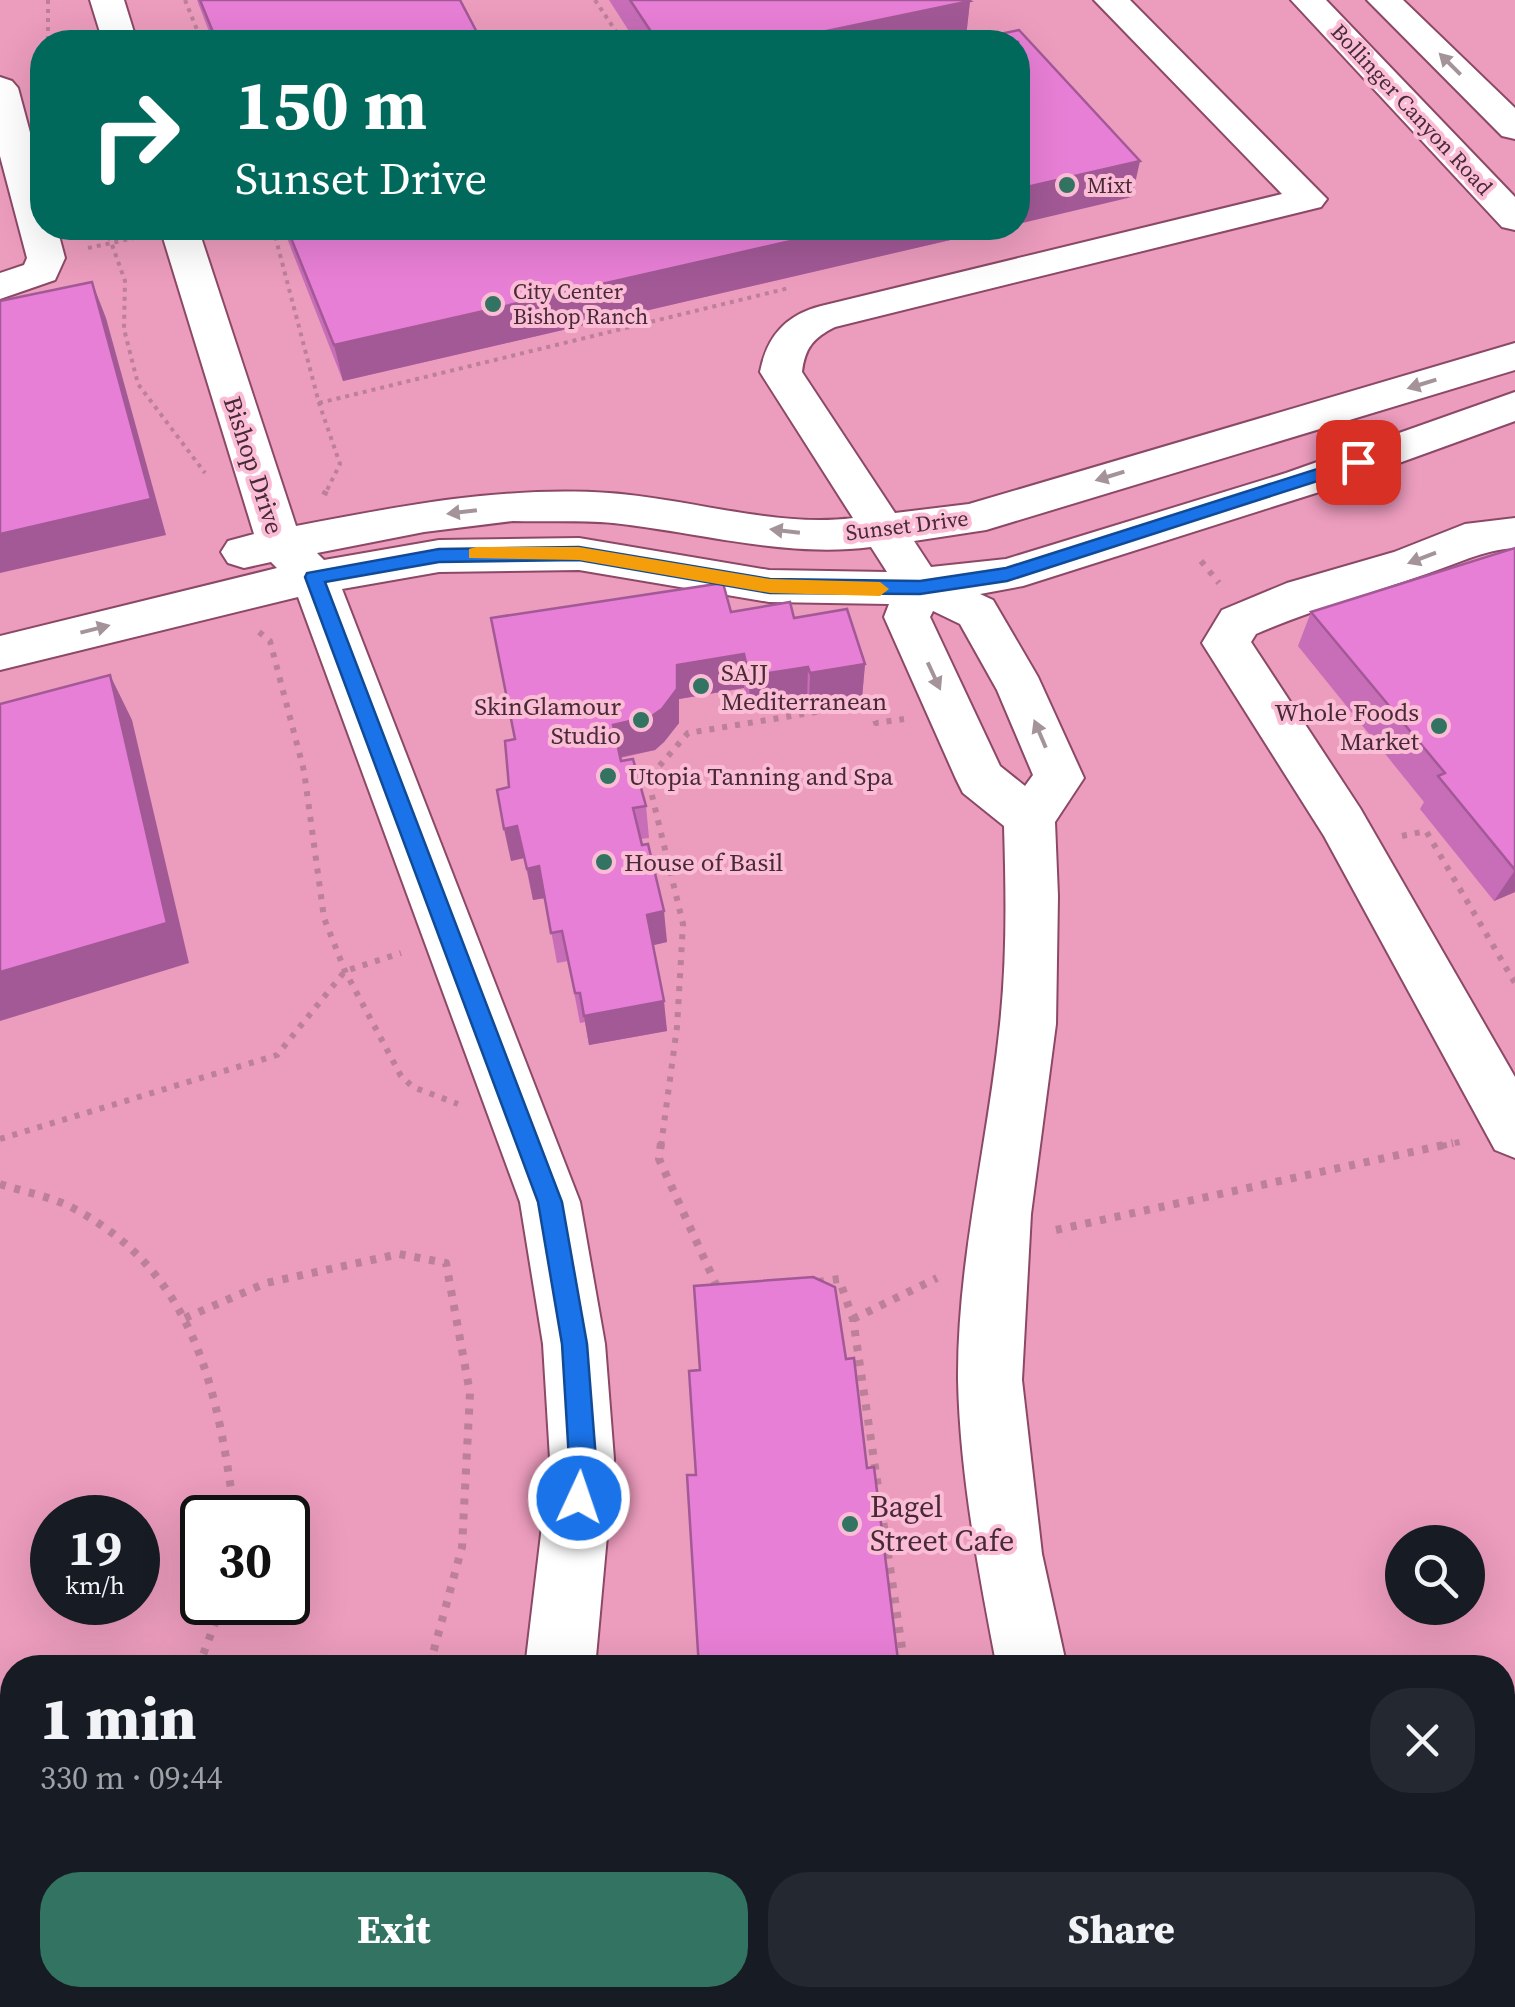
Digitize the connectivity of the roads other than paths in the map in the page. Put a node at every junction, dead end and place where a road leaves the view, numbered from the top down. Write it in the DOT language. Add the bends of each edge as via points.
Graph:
graph roads {
  1 [pos="107,0"];
  2 [pos="1111,0"];
  3 [pos="1308,0"];
  4 [pos="1384,0"];
  5 [pos="116,30"];
  6 [pos="0,88"];
  7 [pos="1515,128"];
  8 [pos="30,198"];
  9 [pos="1515,219"];
  10 [pos="36,240"];
  11 [pos="41,240"];
  12 [pos="183,240"];
  13 [pos="0,248"];
  14 [pos="0,287"];
  15 [pos="1515,356"];
  16 [pos="1515,406"];
  17 [pos="1515,418"];
  18 [pos="1467,422"];
  19 [pos="882,532"];
  20 [pos="1515,533"];
  21 [pos="297,561"];
  22 [pos="920,587"];
  23 [pos="0,613"];
  24 [pos="0,652"];
  25 [pos="1029,818"];
  26 [pos="1514,1131"];
  27 [pos="561,1655"];
  28 [pos="1029,1655"];
  1 -- 5 [label="street"];
  2 -- 19 [label="street" via="1308,199 799,328 784,347 781,372"];
  3 -- 9 [label="street, Bollinger Canyon Road"];
  7 -- 4 [label="street, one-way"];
  6 -- 8 [label="street"];
  10 -- 13 [label="street"];
  11 -- 14 [label="street" via="41,272"];
  12 -- 21 [label="street, Bishop Drive"];
  15 -- 19 [label="street, Sunset Drive, one-way" via="970,519"];
  16 -- 18 [label="street"];
  17 -- 18 [label="street"];
  18 -- 22 [label="street" via="1301,483 1007,574"];
  19 -- 21 [label="street, Sunset Drive, one-way" via="797,533 610,508 514,506 424,518"];
  19 -- 22 [label="street"];
  20 -- 26 [label="street, one-way" via="1480,535 1303,595 1239,622 1226,644 1356,842"];
  21 -- 22 [label="street" via="579,554 770,586"];
  21 -- 23 [label="street"];
  24 -- 21 [label="street, one-way" via="256,588"];
  21 -- 27 [label="street, Bishop Drive" via="550,1202 574,1344 582,1460"];
  22 -- 25 [label="street, one-way" via="907,617 981,779"];
  25 -- 22 [label="street, one-way" via="1059,778 1021,690 977,612"];
  25 -- 28 [label="street" via="1028,1024 999,1241 990,1380 1009,1554"];
}
